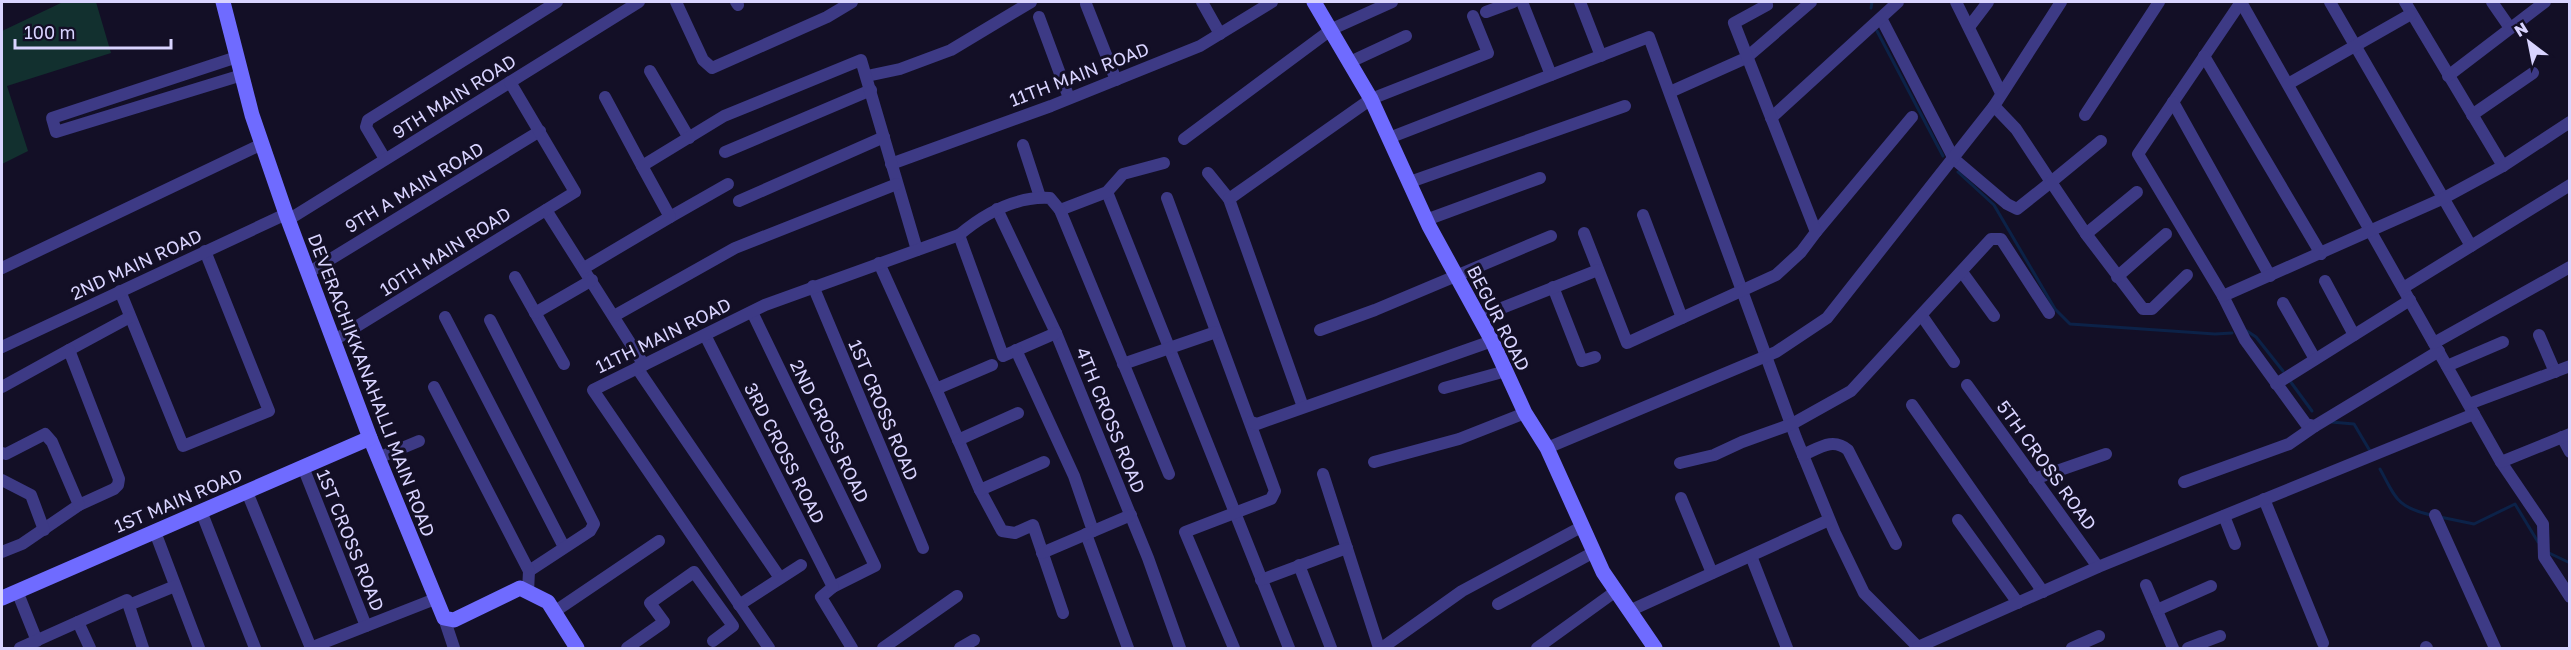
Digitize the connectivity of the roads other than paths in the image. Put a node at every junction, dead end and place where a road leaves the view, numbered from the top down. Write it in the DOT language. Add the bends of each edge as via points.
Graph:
graph roads {
  1 [pos="223,2"];
  2 [pos="557,2"];
  3 [pos="639,2"];
  4 [pos="676,2"];
  5 [pos="852,2"];
  6 [pos="1031,2"];
  7 [pos="1202,2"];
  8 [pos="1272,2"];
  9 [pos="1314,2"];
  10 [pos="1392,2"];
  11 [pos="1513,2"];
  12 [pos="1522,2"];
  13 [pos="1580,2"];
  14 [pos="1766,2"];
  15 [pos="1811,2"];
  16 [pos="1898,2"];
  17 [pos="1956,2"];
  18 [pos="1988,2"];
  19 [pos="2061,2"];
  20 [pos="2159,2"];
  21 [pos="2241,2"];
  22 [pos="2330,2"];
  23 [pos="2405,2"];
  24 [pos="2492,2"];
  25 [pos="2545,2"];
  26 [pos="1086,3"];
  27 [pos="623,6"];
  28 [pos="1486,12"];
  29 [pos="2411,14"];
  30 [pos="1473,16"];
  31 [pos="1039,17"];
  32 [pos="1881,18"];
  33 [pos="1969,27"];
  34 [pos="2510,28"];
  35 [pos="1332,29"];
  36 [pos="1220,34"];
  37 [pos="1406,36"];
  38 [pos="2355,44"];
  39 [pos="1601,56"];
  40 [pos="2204,56"];
  41 [pos="237,57"];
  42 [pos="1746,57"];
  43 [pos="1350,62"];
  44 [pos="650,71"];
  45 [pos="2534,73"];
  46 [pos="242,75"];
  47 [pos="1551,75"];
  48 [pos="867,76"];
  49 [pos="2448,76"];
  50 [pos="1116,80"];
  51 [pos="510,81"];
  52 [pos="2288,84"];
  53 [pos="871,90"];
  54 [pos="1670,92"];
  55 [pos="2001,93"];
  56 [pos="605,97"];
  57 [pos="1069,98"];
  58 [pos="1371,99"];
  59 [pos="2173,102"];
  60 [pos="1624,106"];
  61 [pos="1994,106"];
  62 [pos="2085,115"];
  63 [pos="2472,115"];
  64 [pos="1912,117"];
  65 [pos="1771,118"];
  66 [pos="2570,122"];
  67 [pos="540,131"];
  68 [pos="884,137"];
  69 [pos="689,138"];
  70 [pos="1389,138"];
  71 [pos="1184,139"];
  72 [pos="2101,141"];
  73 [pos="262,144"];
  74 [pos="1023,145"];
  75 [pos="725,152"];
  76 [pos="386,159"];
  77 [pos="1954,159"];
  78 [pos="1164,163"];
  79 [pos="891,164"];
  80 [pos="642,166"];
  81 [pos="2503,166"];
  82 [pos="1208,172"];
  83 [pos="1540,178"];
  84 [pos="1410,182"];
  85 [pos="2051,182"];
  86 [pos="728,184"];
  87 [pos="897,184"];
  88 [pos="2570,185"];
  89 [pos="1107,192"];
  90 [pos="2137,192"];
  91 [pos="1040,197"];
  92 [pos="1167,198"];
  93 [pos="2444,198"];
  94 [pos="1229,199"];
  95 [pos="739,201"];
  96 [pos="997,209"];
  97 [pos="546,210"];
  98 [pos="1060,210"];
  99 [pos="1643,215"];
  100 [pos="287,217"];
  101 [pos="670,217"];
  102 [pos="1426,220"];
  103 [pos="1816,232"];
  104 [pos="2373,232"];
  105 [pos="1584,233"];
  106 [pos="2086,234"];
  107 [pos="2166,234"];
  108 [pos="959,235"];
  109 [pos="1551,236"];
  110 [pos="2471,246"];
  111 [pos="917,249"];
  112 [pos="205,251"];
  113 [pos="2320,254"];
  114 [pos="879,263"];
  115 [pos="2570,267"];
  116 [pos="2,268"];
  117 [pos="584,268"];
  118 [pos="1598,270"];
  119 [pos="1962,272"];
  120 [pos="308,273"];
  121 [pos="1455,274"];
  122 [pos="2187,274"];
  123 [pos="2270,276"];
  124 [pos="515,277"];
  125 [pos="2117,277"];
  126 [pos="592,280"];
  127 [pos="2325,281"];
  128 [pos="813,286"];
  129 [pos="1553,287"];
  130 [pos="2403,288"];
  131 [pos="1744,290"];
  132 [pos="120,291"];
  133 [pos="2223,296"];
  134 [pos="2410,300"];
  135 [pos="2283,303"];
  136 [pos="752,312"];
  137 [pos="535,313"];
  138 [pos="2049,313"];
  139 [pos="614,316"];
  140 [pos="1922,316"];
  141 [pos="1994,316"];
  142 [pos="130,317"];
  143 [pos="445,317"];
  144 [pos="1479,317"];
  145 [pos="1682,318"];
  146 [pos="490,320"];
  147 [pos="1320,330"];
  148 [pos="1216,332"];
  149 [pos="1056,333"];
  150 [pos="705,335"];
  151 [pos="2354,335"];
  152 [pos="2539,335"];
  153 [pos="333,341"];
  154 [pos="1492,341"];
  155 [pos="2503,342"];
  156 [pos="2,347"];
  157 [pos="2436,347"];
  158 [pos="1168,349"];
  159 [pos="69,350"];
  160 [pos="1016,350"];
  161 [pos="1767,355"];
  162 [pos="1595,357"];
  163 [pos="2315,359"];
  164 [pos="1954,362"];
  165 [pos="564,364"];
  166 [pos="1123,364"];
  167 [pos="992,365"];
  168 [pos="2447,366"];
  169 [pos="2570,366"];
  170 [pos="640,367"];
  171 [pos="1506,371"];
  172 [pos="2555,372"];
  173 [pos="2276,384"];
  174 [pos="1967,385"];
  175 [pos="2,387"];
  176 [pos="434,387"];
  177 [pos="1444,388"];
  178 [pos="936,389"];
  179 [pos="1912,405"];
  180 [pos="1303,407"];
  181 [pos="2471,409"];
  182 [pos="1018,413"];
  183 [pos="1525,413"];
  184 [pos="1251,422"];
  185 [pos="1792,424"];
  186 [pos="2315,426"];
  187 [pos="2566,435"];
  188 [pos="370,438"];
  189 [pos="958,440"];
  190 [pos="419,441"];
  191 [pos="1547,448"];
  192 [pos="2570,452"];
  193 [pos="2,453"];
  194 [pos="2106,454"];
  195 [pos="1803,455"];
  196 [pos="378,458"];
  197 [pos="1044,462"];
  198 [pos="1374,462"];
  199 [pos="2501,462"];
  200 [pos="1680,463"];
  201 [pos="303,467"];
  202 [pos="1169,474"];
  203 [pos="1323,474"];
  204 [pos="2034,479"];
  205 [pos="2,480"];
  206 [pos="2184,482"];
  207 [pos="14,486"];
  208 [pos="980,490"];
  209 [pos="247,492"];
  210 [pos="2,493"];
  211 [pos="1681,498"];
  212 [pos="2264,499"];
  213 [pos="79,505"];
  214 [pos="201,511"];
  215 [pos="1233,512"];
  216 [pos="1131,515"];
  217 [pos="2435,515"];
  218 [pos="2224,516"];
  219 [pos="1829,520"];
  220 [pos="1958,520"];
  221 [pos="1582,526"];
  222 [pos="44,530"];
  223 [pos="155,532"];
  224 [pos="1089,532"];
  225 [pos="659,541"];
  226 [pos="1896,544"];
  227 [pos="2235,544"];
  228 [pos="564,548"];
  229 [pos="923,548"];
  230 [pos="1347,548"];
  231 [pos="2,552"];
  232 [pos="1594,552"];
  233 [pos="1042,553"];
  234 [pos="1751,555"];
  235 [pos="1299,565"];
  236 [pos="801,566"];
  237 [pos="2098,567"];
  238 [pos="529,571"];
  239 [pos="1712,573"];
  240 [pos="780,578"];
  241 [pos="1261,580"];
  242 [pos="2146,585"];
  243 [pos="175,586"];
  244 [pos="2211,586"];
  245 [pos="833,587"];
  246 [pos="17,591"];
  247 [pos="1616,591"];
  248 [pos="2043,591"];
  249 [pos="528,592"];
  250 [pos="957,596"];
  251 [pos="2570,597"];
  252 [pos="2,598"];
  253 [pos="435,599"];
  254 [pos="2018,603"];
  255 [pos="1498,604"];
  256 [pos="129,605"];
  257 [pos="739,605"];
  258 [pos="2157,610"];
  259 [pos="1629,611"];
  260 [pos="554,612"];
  261 [pos="1063,614"];
  262 [pos="444,618"];
  263 [pos="78,622"];
  264 [pos="366,626"];
  265 [pos="2099,636"];
  266 [pos="2220,636"];
  267 [pos="974,640"];
  268 [pos="37,641"];
  269 [pos="712,641"];
  270 [pos="2323,642"];
  271 [pos="20,648"];
  272 [pos="90,648"];
  273 [pos="144,648"];
  274 [pos="199,648"];
  275 [pos="255,648"];
  276 [pos="311,648"];
  277 [pos="452,648"];
  278 [pos="577,648"];
  279 [pos="627,648"];
  280 [pos="769,648"];
  281 [pos="852,648"];
  282 [pos="884,648"];
  283 [pos="960,648"];
  284 [pos="1128,648"];
  285 [pos="1180,648"];
  286 [pos="1234,648"];
  287 [pos="1288,648"];
  288 [pos="1331,648"];
  289 [pos="1380,648"];
  290 [pos="1537,648"];
  291 [pos="1655,648"];
  292 [pos="1787,648"];
  293 [pos="1918,648"];
  294 [pos="2072,648"];
  295 [pos="2173,648"];
  296 [pos="2188,648"];
  297 [pos="2495,648"];
  1 -- 41 [label="street, DEVERACHIKKANAHALLI MAIN ROAD"];
  2 -- 76 [label="street" via="368,120 366,127"];
  3 -- 27 [label="street, 9TH MAIN ROAD"];
  4 -- 5 [label="street" via="703,60 712,68"];
  6 -- 48 [label="street" via="951,50 900,69"];
  7 -- 36 [label="street"];
  8 -- 36 [label="street, 11TH MAIN ROAD"];
  9 -- 35 [label="street, BEGUR ROAD"];
  10 -- 35 [label="street"];
  11 -- 28 [label="street"];
  12 -- 47 [label="street"];
  13 -- 39 [label="street"];
  14 -- 42 [label="street" via="1734,23"];
  15 -- 42 [label="street"];
  16 -- 32 [label="street"];
  17 -- 33 [label="street"];
  18 -- 33 [label="street"];
  19 -- 55 [label="street"];
  20 -- 62 [label="street"];
  21 -- 40 [label="street"];
  21 -- 52 [label="street"];
  22 -- 38 [label="street"];
  23 -- 29 [label="street"];
  24 -- 34 [label="street"];
  25 -- 34 [label="street"];
  26 -- 50 [label="street"];
  27 -- 51 [label="street, 9TH MAIN ROAD"];
  29 -- 38 [label="street"];
  29 -- 49 [label="street"];
  30 -- 58 [label="street" via="1488,53"];
  31 -- 57 [label="street"];
  32 -- 65 [label="street"];
  32 -- 77 [label="street"];
  33 -- 55 [label="street"];
  34 -- 49 [label="street"];
  35 -- 43 [label="street, BEGUR ROAD"];
  35 -- 71 [label="street"];
  36 -- 50 [label="street, 11TH MAIN ROAD"];
  37 -- 43 [label="street"];
  38 -- 52 [label="street"];
  38 -- 93 [label="street"];
  39 -- 47 [label="street"];
  39 -- 54 [label="street" via="1650,37"];
  40 -- 59 [label="street"];
  40 -- 113 [label="street"];
  41 -- 46 [label="street, DEVERACHIKKANAHALLI MAIN ROAD"];
  41 -- 46 [label="street" via="52,118 56,132"];
  42 -- 54 [label="street"];
  42 -- 65 [label="street"];
  43 -- 58 [label="street, BEGUR ROAD"];
  44 -- 69 [label="street"];
  45 -- 63 [label="street"];
  46 -- 73 [label="street, DEVERACHIKKANAHALLI MAIN ROAD"];
  47 -- 70 [label="street"];
  48 -- 53 [label="street"];
  48 -- 69 [label="street" via="861,60 724,116"];
  49 -- 63 [label="street"];
  50 -- 57 [label="street, 11TH MAIN ROAD"];
  51 -- 67 [label="street"];
  51 -- 76 [label="street, 9TH MAIN ROAD"];
  52 -- 104 [label="street"];
  53 -- 68 [label="street"];
  53 -- 75 [label="street"];
  54 -- 131 [label="street"];
  55 -- 61 [label="street"];
  56 -- 80 [label="street"];
  57 -- 79 [label="street, 11TH MAIN ROAD"];
  58 -- 70 [label="street, BEGUR ROAD"];
  58 -- 94 [label="street"];
  59 -- 123 [label="street"];
  59 -- 133 [label="street" via="2138,154"];
  60 -- 84 [label="street"];
  61 -- 77 [label="street"];
  61 -- 85 [label="street" via="2016,129"];
  63 -- 81 [label="street"];
  64 -- 103 [label="street"];
  65 -- 103 [label="street"];
  66 -- 81 [label="street"];
  67 -- 97 [label="street, 10TH MAIN ROAD" via="575,192"];
  67 -- 120 [label="street, 9TH A MAIN ROAD"];
  68 -- 79 [label="street"];
  68 -- 95 [label="street"];
  69 -- 80 [label="street"];
  70 -- 84 [label="street, BEGUR ROAD"];
  72 -- 85 [label="street"];
  73 -- 100 [label="street, DEVERACHIKKANAHALLI MAIN ROAD"];
  73 -- 116 [label="street"];
  74 -- 91 [label="street"];
  76 -- 100 [label="street, 9TH MAIN ROAD"];
  77 -- 85 [label="street" via="2017,209"];
  77 -- 161 [label="street" via="1827,318"];
  78 -- 89 [label="street" via="1123,174"];
  79 -- 87 [label="street"];
  80 -- 101 [label="street"];
  81 -- 93 [label="street"];
  82 -- 94 [label="street"];
  83 -- 102 [label="street"];
  84 -- 102 [label="street, BEGUR ROAD"];
  85 -- 106 [label="street"];
  86 -- 101 [label="street"];
  87 -- 111 [label="street"];
  87 -- 139 [label="street" via="735,248"];
  88 -- 110 [label="street"];
  89 -- 98 [label="street"];
  89 -- 158 [label="street"];
  90 -- 106 [label="street"];
  91 -- 96 [label="street, 11TH MAIN ROAD"];
  91 -- 98 [label="street" via="1050,198"];
  92 -- 148 [label="street"];
  93 -- 104 [label="street"];
  93 -- 110 [label="street"];
  94 -- 180 [label="street"];
  96 -- 108 [label="street, 11TH MAIN ROAD"];
  96 -- 149 [label="street, 4TH CROSS ROAD"];
  97 -- 117 [label="street"];
  97 -- 153 [label="street, 10TH MAIN ROAD"];
  98 -- 166 [label="street"];
  99 -- 145 [label="street"];
  100 -- 112 [label="street, 2ND MAIN ROAD"];
  100 -- 120 [label="street, DEVERACHIKKANAHALLI MAIN ROAD"];
  101 -- 117 [label="street"];
  102 -- 121 [label="street, BEGUR ROAD"];
  103 -- 131 [label="street" via="1776,275"];
  104 -- 113 [label="street"];
  104 -- 130 [label="street"];
  105 -- 118 [label="street"];
  106 -- 125 [label="street"];
  107 -- 125 [label="street"];
  108 -- 111 [label="street, 11TH MAIN ROAD"];
  108 -- 160 [label="street" via="1003,356"];
  109 -- 121 [label="street"];
  110 -- 130 [label="street"];
  111 -- 114 [label="street, 11TH MAIN ROAD"];
  112 -- 132 [label="street, 2ND MAIN ROAD"];
  112 -- 142 [label="street" via="269,411 183,446"];
  113 -- 123 [label="street"];
  114 -- 128 [label="street, 11TH MAIN ROAD"];
  114 -- 178 [label="street"];
  115 -- 157 [label="street"];
  117 -- 126 [label="street"];
  118 -- 129 [label="street"];
  118 -- 145 [label="street" via="1627,343"];
  119 -- 138 [label="street" via="1992,239 2001,239"];
  119 -- 140 [label="street"];
  119 -- 141 [label="street"];
  120 -- 153 [label="street, DEVERACHIKKANAHALLI MAIN ROAD"];
  121 -- 144 [label="street, BEGUR ROAD"];
  121 -- 147 [label="street"];
  122 -- 125 [label="street" via="2152,309 2143,309"];
  123 -- 133 [label="street"];
  124 -- 137 [label="street"];
  126 -- 137 [label="street"];
  126 -- 139 [label="street"];
  127 -- 151 [label="street"];
  128 -- 136 [label="street, 11TH MAIN ROAD"];
  128 -- 229 [label="street, 1ST CROSS ROAD"];
  129 -- 144 [label="street"];
  129 -- 162 [label="street" via="1582,361"];
  130 -- 134 [label="street"];
  131 -- 145 [label="street"];
  131 -- 161 [label="street"];
  132 -- 142 [label="street"];
  132 -- 156 [label="street, 2ND MAIN ROAD"];
  133 -- 173 [label="street" via="2245,340"];
  134 -- 151 [label="street"];
  134 -- 157 [label="street"];
  135 -- 163 [label="street"];
  136 -- 150 [label="street, 11TH MAIN ROAD"];
  136 -- 245 [label="street, 2ND CROSS ROAD" via="875,566"];
  137 -- 165 [label="street"];
  139 -- 170 [label="street"];
  140 -- 164 [label="street"];
  140 -- 185 [label="street" via="1851,391"];
  142 -- 159 [label="street"];
  143 -- 228 [label="street"];
  144 -- 154 [label="street, BEGUR ROAD"];
  146 -- 228 [label="street" via="594,524"];
  148 -- 158 [label="street"];
  148 -- 184 [label="street"];
  149 -- 160 [label="street"];
  149 -- 216 [label="street, 4TH CROSS ROAD"];
  150 -- 170 [label="street, 11TH MAIN ROAD"];
  150 -- 245 [label="street, 3RD CROSS ROAD"];
  151 -- 163 [label="street"];
  152 -- 172 [label="street"];
  153 -- 188 [label="street, DEVERACHIKKANAHALLI MAIN ROAD"];
  154 -- 171 [label="street, BEGUR ROAD"];
  154 -- 180 [label="street"];
  155 -- 168 [label="street"];
  157 -- 168 [label="street"];
  157 -- 186 [label="street"];
  158 -- 166 [label="street"];
  158 -- 215 [label="street"];
  159 -- 175 [label="street"];
  159 -- 213 [label="street" via="119,480 114,489"];
  160 -- 224 [label="street" via="1074,476"];
  161 -- 185 [label="street"];
  161 -- 191 [label="street"];
  163 -- 173 [label="street"];
  166 -- 202 [label="street"];
  167 -- 178 [label="street"];
  168 -- 181 [label="street"];
  169 -- 172 [label="street"];
  170 -- 240 [label="street"];
  170 -- 257 [label="street, 11TH MAIN ROAD" via="593,390"];
  171 -- 177 [label="street"];
  171 -- 183 [label="street, BEGUR ROAD"];
  172 -- 181 [label="street"];
  173 -- 186 [label="street" via="2306,424"];
  174 -- 204 [label="street, 5TH CROSS ROAD"];
  176 -- 238 [label="street"];
  178 -- 189 [label="street"];
  179 -- 248 [label="street"];
  180 -- 184 [label="street" via="1257,424"];
  181 -- 199 [label="street"];
  181 -- 212 [label="street"];
  182 -- 189 [label="street"];
  183 -- 191 [label="street, BEGUR ROAD"];
  183 -- 198 [label="street" via="1459,439"];
  184 -- 215 [label="street" via="1275,491 1271,499"];
  185 -- 195 [label="street"];
  185 -- 200 [label="street" via="1714,455"];
  186 -- 206 [label="street" via="2289,444"];
  187 -- 192 [label="street"];
  187 -- 199 [label="street"];
  188 -- 196 [label="street, DEVERACHIKKANAHALLI MAIN ROAD"];
  188 -- 201 [label="street, 1ST MAIN ROAD"];
  189 -- 208 [label="street"];
  190 -- 196 [label="street"];
  191 -- 221 [label="street, BEGUR ROAD"];
  193 -- 213 [label="street" via="45,434"];
  194 -- 204 [label="street"];
  195 -- 219 [label="street"];
  195 -- 226 [label="street" via="1834,442 1848,450"];
  196 -- 253 [label="street, DEVERACHIKKANAHALLI MAIN ROAD"];
  197 -- 208 [label="street"];
  199 -- 251 [label="street" via="2543,524 2544,557"];
  201 -- 209 [label="street, 1ST MAIN ROAD"];
  201 -- 264 [label="street, 1ST CROSS ROAD"];
  203 -- 230 [label="street"];
  204 -- 237 [label="street, 5TH CROSS ROAD"];
  205 -- 207 [label="street"];
  207 -- 210 [label="street"];
  207 -- 222 [label="street" via="32,495"];
  208 -- 233 [label="street" via="1002,531 1015,533 1033,525"];
  209 -- 214 [label="street, 1ST MAIN ROAD"];
  209 -- 276 [label="street"];
  211 -- 239 [label="street"];
  212 -- 218 [label="street"];
  212 -- 270 [label="street"];
  213 -- 222 [label="street"];
  214 -- 223 [label="street, 1ST MAIN ROAD"];
  214 -- 275 [label="street"];
  215 -- 241 [label="street"];
  215 -- 286 [label="street" via="1185,532"];
  216 -- 224 [label="street"];
  216 -- 285 [label="street, 4TH CROSS ROAD"];
  217 -- 297 [label="street"];
  218 -- 227 [label="street"];
  218 -- 237 [label="street"];
  219 -- 234 [label="street"];
  219 -- 293 [label="street" via="1864,593"];
  220 -- 254 [label="street"];
  221 -- 232 [label="street, BEGUR ROAD"];
  221 -- 289 [label="street" via="1462,591"];
  222 -- 231 [label="street"];
  223 -- 243 [label="street"];
  223 -- 246 [label="street, 1ST MAIN ROAD"];
  224 -- 233 [label="street"];
  224 -- 284 [label="street"];
  225 -- 260 [label="street"];
  228 -- 238 [label="street"];
  230 -- 235 [label="street"];
  230 -- 289 [label="street"];
  232 -- 247 [label="street, BEGUR ROAD"];
  232 -- 255 [label="street"];
  233 -- 261 [label="street"];
  234 -- 239 [label="street"];
  234 -- 292 [label="street"];
  235 -- 241 [label="street"];
  235 -- 288 [label="street"];
  236 -- 240 [label="street"];
  237 -- 248 [label="street"];
  238 -- 249 [label="street"];
  239 -- 259 [label="street"];
  240 -- 257 [label="street"];
  241 -- 287 [label="street"];
  242 -- 258 [label="street"];
  243 -- 256 [label="street"];
  243 -- 274 [label="street"];
  244 -- 258 [label="street"];
  245 -- 281 [label="street" via="821,598"];
  246 -- 252 [label="street, 1ST MAIN ROAD"];
  246 -- 268 [label="street"];
  247 -- 259 [label="street, BEGUR ROAD"];
  247 -- 290 [label="street"];
  248 -- 254 [label="street"];
  249 -- 260 [label="street" via="548,602"];
  249 -- 262 [label="street" via="520,588 454,620"];
  250 -- 282 [label="street"];
  253 -- 262 [label="street, DEVERACHIKKANAHALLI MAIN ROAD"];
  253 -- 264 [label="street"];
  254 -- 293 [label="street"];
  256 -- 263 [label="street" via="127,600"];
  256 -- 273 [label="street"];
  257 -- 280 [label="street"];
  258 -- 295 [label="street"];
  259 -- 291 [label="street, BEGUR ROAD"];
  260 -- 278 [label="street"];
  262 -- 277 [label="street"];
  263 -- 268 [label="street"];
  263 -- 272 [label="street"];
  264 -- 276 [label="street"];
  265 -- 294 [label="street"];
  266 -- 296 [label="street"];
  267 -- 283 [label="street"];
  268 -- 271 [label="street"];
  269 -- 279 [label="street" via="734,626 694,572 650,603 664,622"];
}
